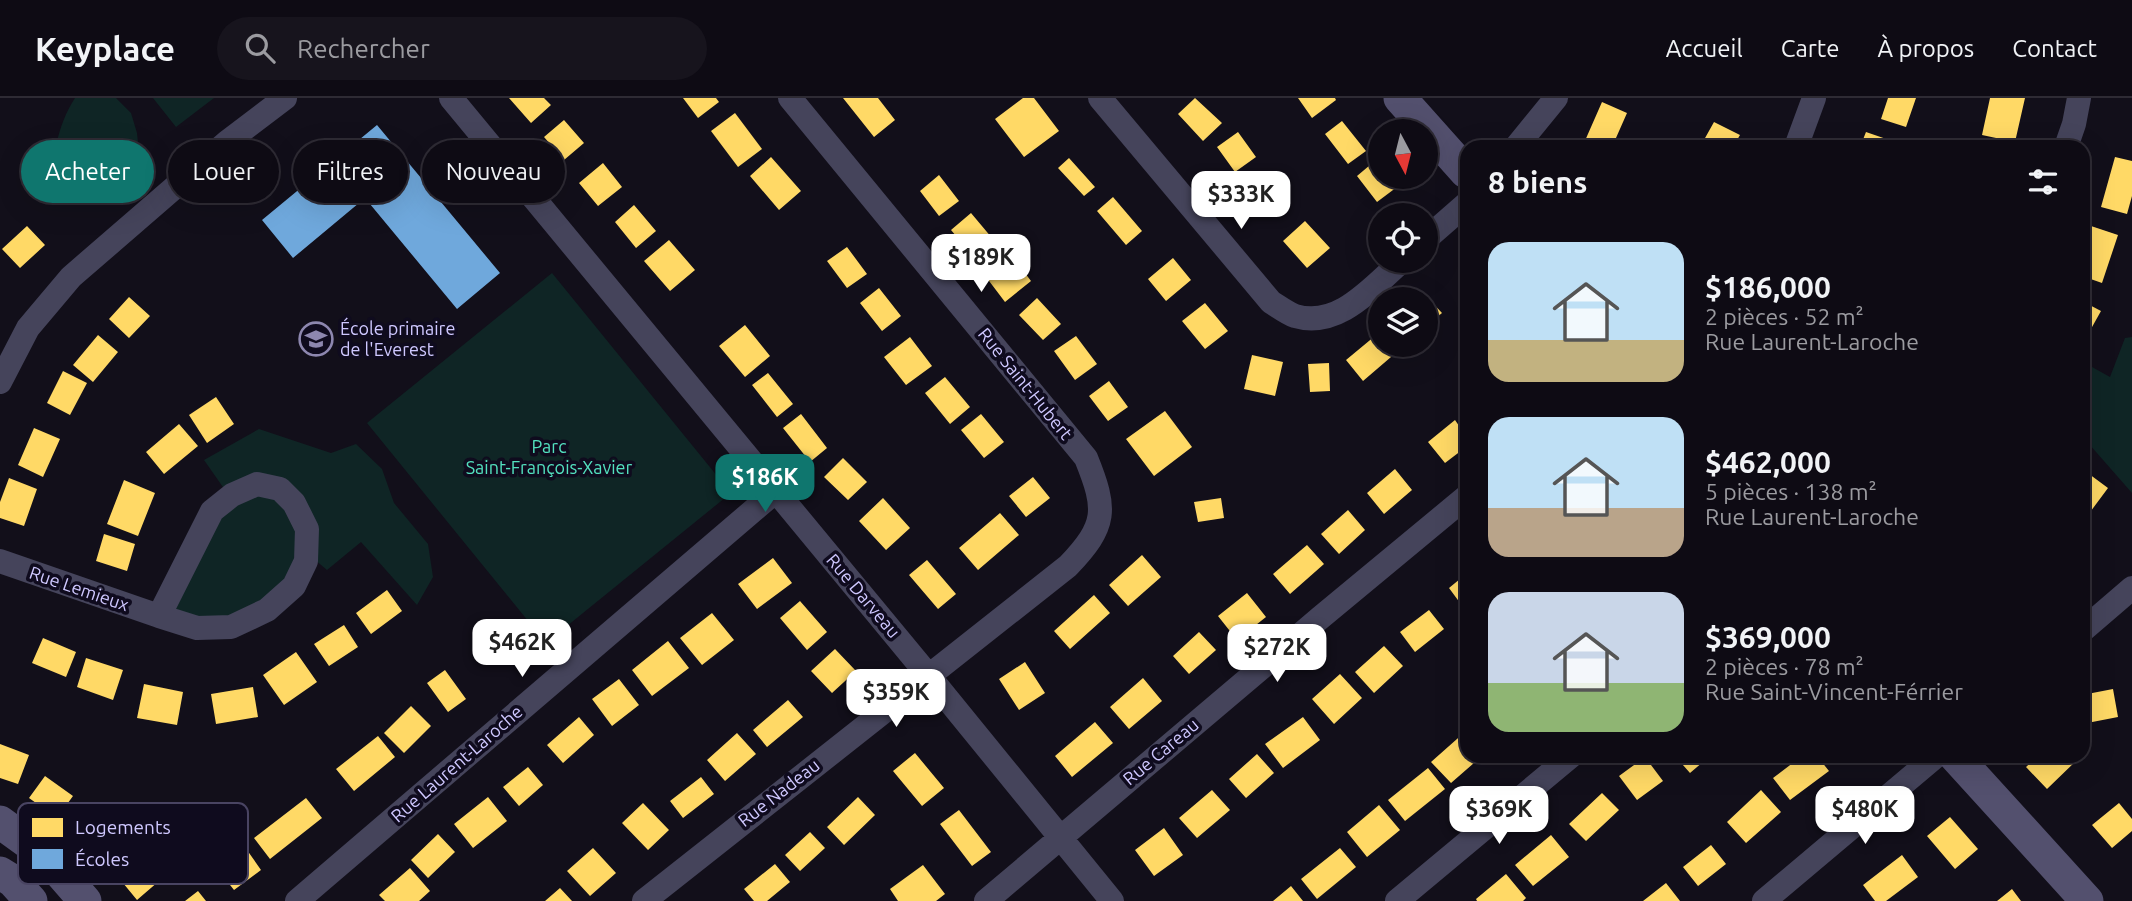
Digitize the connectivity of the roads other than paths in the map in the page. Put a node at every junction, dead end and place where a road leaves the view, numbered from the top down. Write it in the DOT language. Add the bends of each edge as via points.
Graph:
graph roads {
  1 [pos="285,98"];
  2 [pos="451,98"];
  3 [pos="790,98"];
  4 [pos="1100,98"];
  5 [pos="1400,98"];
  6 [pos="1556,98"];
  7 [pos="1814,98"];
  8 [pos="2079,98"];
  9 [pos="1523,140"];
  10 [pos="1799,140"];
  11 [pos="2068,140"];
  12 [pos="1460,165"];
  13 [pos="1460,209"];
  14 [pos="1438,228"];
  15 [pos="1388,273"];
  16 [pos="0,382"];
  17 [pos="776,491"];
  18 [pos="1460,502"];
  19 [pos="1100,520"];
  20 [pos="0,561"];
  21 [pos="2132,588"];
  22 [pos="159,616"];
  23 [pos="2090,624"];
  24 [pos="928,675"];
  25 [pos="1563,763"];
  26 [pos="1928,763"];
  27 [pos="1961,763"];
  28 [pos="0,822"];
  29 [pos="18,835"];
  30 [pos="1059,838"];
  31 [pos="0,873"];
  32 [pos="70,884"];
  33 [pos="31,901"];
  34 [pos="85,901"];
  35 [pos="297,901"];
  36 [pos="644,901"];
  37 [pos="986,901"];
  38 [pos="1112,901"];
  39 [pos="1397,901"];
  40 [pos="1764,901"];
  41 [pos="2087,901"];
  1 -- 16 [label="street" via="71,277 28,328"];
  2 -- 17 [label="street, Rue Darveau"];
  3 -- 19 [label="street, Rue Saint-Hubert" via="1086,458 1099,489"];
  4 -- 15 [label="street" via="1271,302 1292,315 1330,317"];
  5 -- 12 [label="street"];
  6 -- 9 [label="street"];
  7 -- 10 [label="street"];
  8 -- 11 [label="street"];
  13 -- 14 [label="street"];
  17 -- 24 [label="street, Rue Darveau"];
  17 -- 35 [label="street, Rue Laurent-Laroche"];
  18 -- 30 [label="street, Rue Careau"];
  19 -- 24 [label="street, Rue Nadeau" via="1090,544 1068,566"];
  20 -- 22 [label="street, Rue Lemieux"];
  21 -- 23 [label="street"];
  22 -- 22 [label="street, Rue Lemieux" via="197,628 231,627 267,610 294,586 306,561 307,529 294,503 280,489 257,484 212,511"];
  24 -- 30 [label="street, Rue Darveau"];
  24 -- 36 [label="street, Rue Nadeau"];
  25 -- 39 [label="street"];
  26 -- 40 [label="street"];
  27 -- 41 [label="street"];
  28 -- 29 [label="street"];
  30 -- 37 [label="street, Rue Careau"];
  30 -- 38 [label="street, Rue Darveau"];
  31 -- 33 [label="street"];
  32 -- 34 [label="street"];
}
